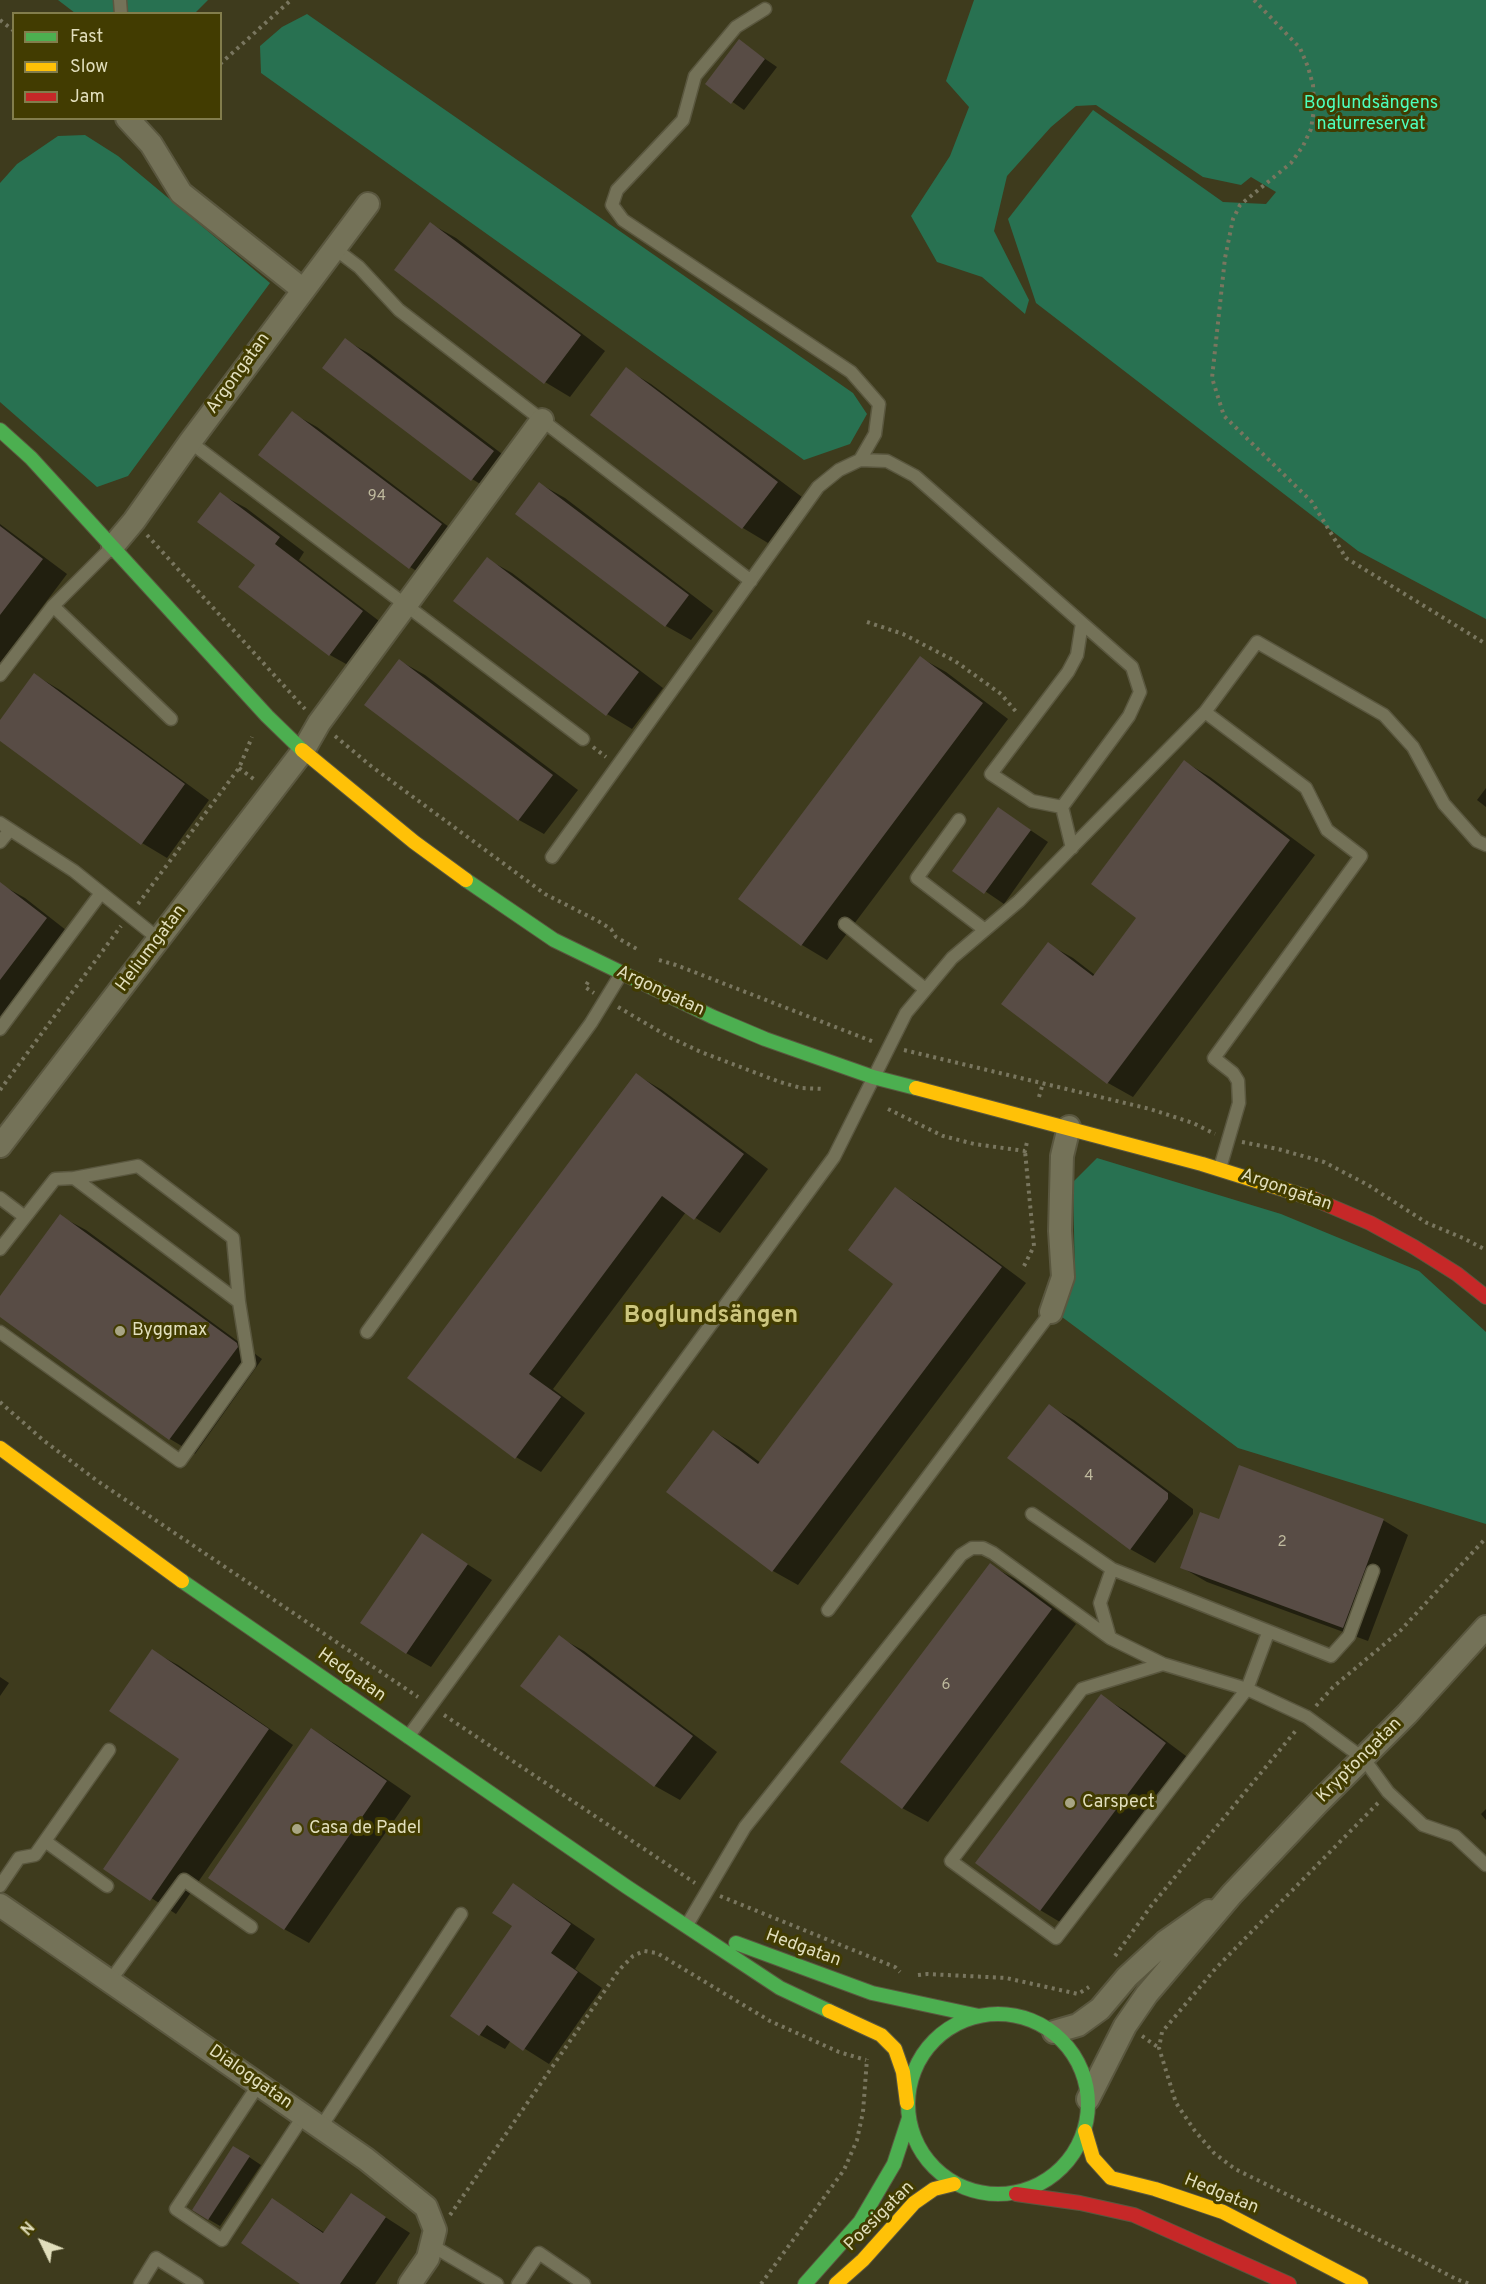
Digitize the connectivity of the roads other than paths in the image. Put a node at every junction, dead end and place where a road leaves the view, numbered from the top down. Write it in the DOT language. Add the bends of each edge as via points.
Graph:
graph roads {
  1 [pos="765,9"];
  2 [pos="137,122"];
  3 [pos="368,204"];
  4 [pos="334,248"];
  5 [pos="302,289"];
  6 [pos="542,420"];
  7 [pos="0,430"];
  8 [pos="190,442"];
  9 [pos="860,460"];
  10 [pos="113,546"];
  11 [pos="751,581"];
  12 [pos="407,604"];
  13 [pos="53,606"];
  14 [pos="1082,622"];
  15 [pos="0,675"];
  16 [pos="1205,712"];
  17 [pos="171,719"];
  18 [pos="583,739"];
  19 [pos="303,751"];
  20 [pos="1062,807"];
  21 [pos="959,820"];
  22 [pos="5,826"];
  23 [pos="0,842"];
  24 [pos="1486,845"];
  25 [pos="1072,848"];
  26 [pos="552,857"];
  27 [pos="101,893"];
  28 [pos="845,924"];
  29 [pos="985,930"];
  30 [pos="160,940"];
  31 [pos="621,974"];
  32 [pos="925,989"];
  33 [pos="0,1029"];
  34 [pos="873,1077"];
  35 [pos="1069,1127"];
  36 [pos="0,1146"];
  37 [pos="1220,1169"];
  38 [pos="74,1178"];
  39 [pos="0,1198"];
  40 [pos="25,1217"];
  41 [pos="0,1249"];
  42 [pos="1486,1297"];
  43 [pos="239,1302"];
  44 [pos="1051,1312"];
  45 [pos="0,1332"];
  46 [pos="367,1332"];
  47 [pos="0,1448"];
  48 [pos="1032,1514"];
  49 [pos="1112,1569"];
  50 [pos="1373,1571"];
  51 [pos="828,1610"];
  52 [pos="1486,1627"];
  53 [pos="1268,1633"];
  54 [pos="1110,1638"];
  55 [pos="1163,1664"];
  56 [pos="1247,1689"];
  57 [pos="408,1737"];
  58 [pos="109,1750"];
  59 [pos="1364,1759"];
  60 [pos="45,1841"];
  61 [pos="1486,1865"];
  62 [pos="0,1886"];
  63 [pos="107,1886"];
  64 [pos="1232,1894"];
  65 [pos="0,1905"];
  66 [pos="461,1914"];
  67 [pos="687,1924"];
  68 [pos="251,1927"];
  69 [pos="110,1981"];
  70 [pos="979,2016"];
  71 [pos="1054,2032"];
  72 [pos="259,2084"];
  73 [pos="1088,2099"];
  74 [pos="906,2103"];
  75 [pos="909,2118"];
  76 [pos="313,2121"];
  77 [pos="1085,2131"];
  78 [pos="954,2184"];
  79 [pos="1015,2194"];
  80 [pos="432,2245"];
  81 [pos="140,2284"];
  82 [pos="197,2284"];
  83 [pos="410,2284"];
  84 [pos="497,2284"];
  85 [pos="518,2284"];
  86 [pos="584,2284"];
  87 [pos="806,2284"];
  88 [pos="836,2284"];
  89 [pos="1289,2284"];
  90 [pos="1361,2284"];
  1 -- 9 [label="lane" via="736,27 695,76 683,120 618,190 612,205 623,220 851,372 879,404 876,434"];
  2 -- 5 [label="street" via="181,193"];
  3 -- 4 [label="street, Argongatan"];
  4 -- 5 [label="street, Argongatan"];
  4 -- 6 [label="lane" via="359,267 399,310"];
  5 -- 8 [label="street, Argongatan"];
  6 -- 11 [label="lane"];
  6 -- 12 [label="street"];
  7 -- 10 [label="street, Argongatan"];
  8 -- 10 [label="street, Argongatan"];
  8 -- 12 [label="lane"];
  9 -- 11 [label="lane" via="818,487"];
  9 -- 14 [label="lane" via="887,461 915,476"];
  10 -- 13 [label="lane"];
  10 -- 19 [label="street, Argongatan"];
  11 -- 26 [label="lane"];
  12 -- 18 [label="lane"];
  12 -- 19 [label="street" via="319,723"];
  13 -- 15 [label="lane"];
  13 -- 17 [label="lane"];
  14 -- 20 [label="lane" via="1132,667 1140,692 1130,716"];
  14 -- 20 [label="lane" via="1077,655 1068,672 991,774 1032,801"];
  16 -- 24 [label="lane" via="1257,642 1384,715 1413,747 1444,804 1477,841"];
  16 -- 25 [label="lane"];
  16 -- 37 [label="lane" via="1306,788 1326,830 1362,856 1214,1058 1238,1081 1239,1103"];
  19 -- 30 [label="street, Heliumgatan"];
  19 -- 31 [label="street, Argongatan" via="484,894 554,940"];
  20 -- 25 [label="lane"];
  21 -- 29 [label="lane" via="917,878"];
  22 -- 23 [label="lane"];
  22 -- 27 [label="lane"];
  25 -- 29 [label="lane"];
  27 -- 30 [label="lane"];
  27 -- 33 [label="lane"];
  28 -- 32 [label="lane"];
  29 -- 32 [label="lane" via="952,958"];
  30 -- 36 [label="street, Heliumgatan"];
  31 -- 34 [label="street, Argongatan" via="765,1039"];
  31 -- 46 [label="lane" via="591,1023"];
  32 -- 34 [label="lane" via="906,1012"];
  34 -- 35 [label="street, Argongatan"];
  34 -- 57 [label="lane" via="834,1157"];
  35 -- 37 [label="street, Argongatan"];
  35 -- 44 [label="street" via="1062,1156 1062,1277"];
  37 -- 42 [label="street, Argongatan" via="1323,1202 1370,1223 1457,1274"];
  38 -- 40 [label="lane" via="55,1179"];
  38 -- 43 [label="lane"];
  38 -- 43 [label="lane" via="138,1166 233,1238"];
  39 -- 40 [label="lane"];
  40 -- 41 [label="lane"];
  43 -- 45 [label="lane" via="249,1365 180,1461"];
  44 -- 51 [label="lane"];
  47 -- 57 [label="street, Hedgatan" via="164,1569"];
  48 -- 49 [label="lane"];
  49 -- 53 [label="lane"];
  49 -- 54 [label="lane" via="1100,1603"];
  50 -- 53 [label="lane" via="1349,1636 1330,1656"];
  52 -- 59 [label="street, Kryptongatan"];
  53 -- 56 [label="lane"];
  54 -- 55 [label="lane"];
  54 -- 67 [label="lane" via="993,1553 972,1548 961,1555 745,1827"];
  55 -- 56 [label="lane"];
  55 -- 56 [label="lane" via="1082,1689 951,1861 1056,1938"];
  56 -- 59 [label="lane" via="1307,1717"];
  57 -- 67 [label="street, Hedgatan"];
  58 -- 60 [label="lane"];
  59 -- 61 [label="lane" via="1388,1792 1423,1825 1455,1836"];
  59 -- 64 [label="street, Kryptongatan"];
  60 -- 62 [label="lane" via="35,1855 19,1858"];
  60 -- 63 [label="lane"];
  64 -- 71 [label="street, Kryptongatan" via="1165,1942 1100,2009 1078,2025"];
  64 -- 73 [label="street, Kryptongatan" via="1125,2026"];
  65 -- 69 [label="street, Dialoggatan"];
  66 -- 76 [label="lane"];
  67 -- 70 [label="street, Hedgatan" via="872,1993"];
  67 -- 74 [label="street, Hedgatan" via="780,1988 881,2035 895,2049 903,2072"];
  68 -- 69 [label="lane" via="184,1880"];
  69 -- 72 [label="street, Dialoggatan"];
  70 -- 71 [label="street" via="1006,2014"];
  70 -- 74 [label="street" via="951,2026 929,2044 916,2064"];
  71 -- 73 [label="street" via="1074,2053"];
  72 -- 76 [label="street, Dialoggatan"];
  72 -- 76 [label="lane" via="176,2209 222,2240"];
  73 -- 77 [label="street"];
  74 -- 75 [label="street"];
  75 -- 78 [label="street" via="927,2160"];
  75 -- 87 [label="street, Poesigatan" via="894,2164 860,2222"];
  76 -- 80 [label="street, Dialoggatan" via="426,2206 435,2230"];
  77 -- 79 [label="street" via="1067,2163 1044,2183"];
  77 -- 90 [label="street, Hedgatan" via="1093,2158 1112,2178 1223,2212"];
  78 -- 79 [label="street" via="986,2194"];
  78 -- 88 [label="street, Poesigatan" via="934,2189 914,2202 863,2260"];
  79 -- 89 [label="street" via="1134,2215"];
  80 -- 83 [label="street" via="428,2259"];
  80 -- 84 [label="lane"];
  81 -- 82 [label="lane" via="156,2258"];
  85 -- 86 [label="lane" via="539,2253"];
}
